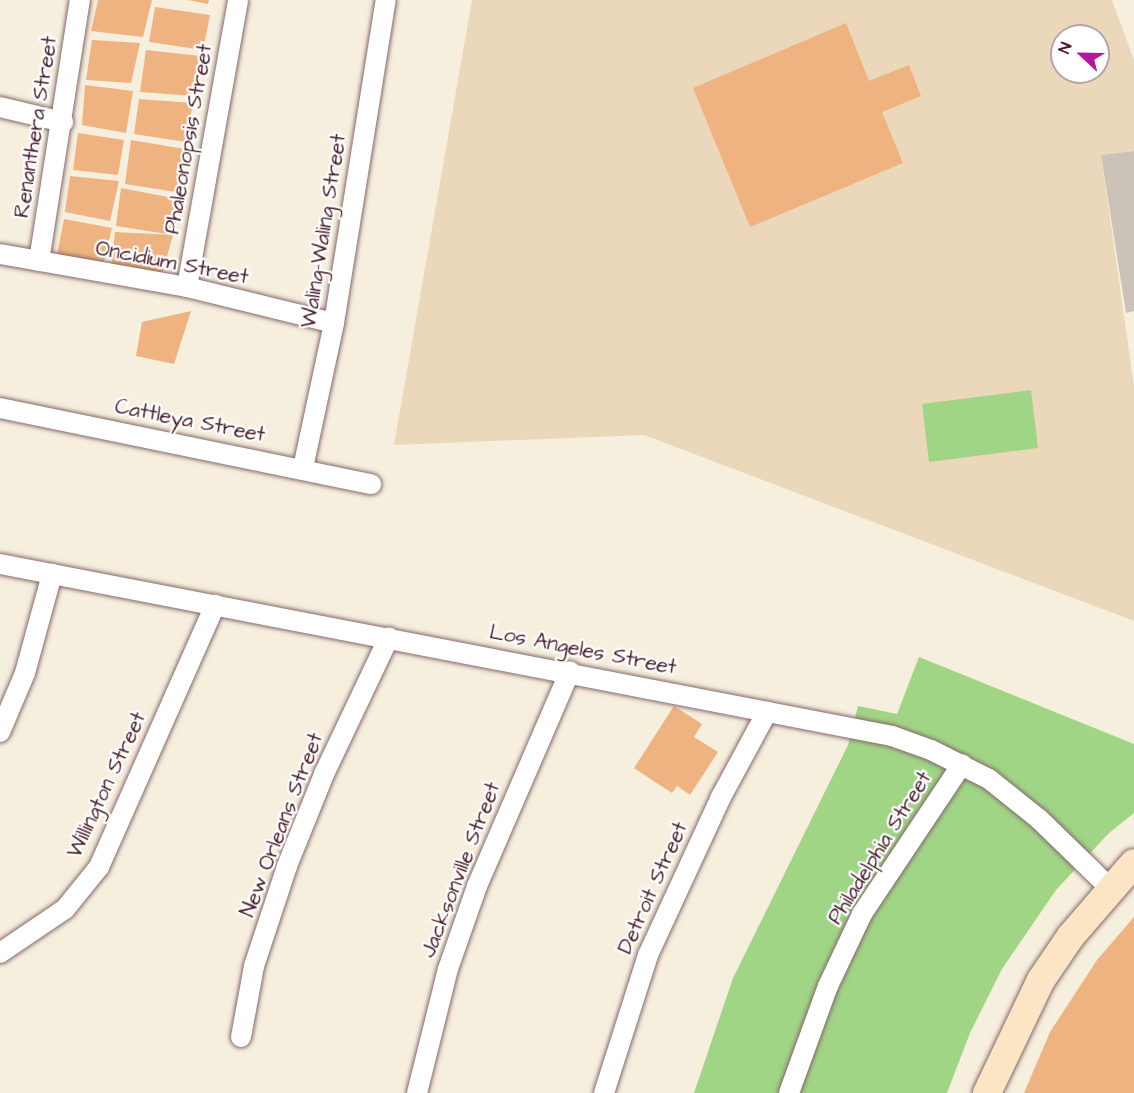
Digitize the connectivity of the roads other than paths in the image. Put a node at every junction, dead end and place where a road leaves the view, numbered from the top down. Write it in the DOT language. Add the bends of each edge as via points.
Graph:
graph roads {
  1 [pos="80,0"];
  2 [pos="238,0"];
  3 [pos="386,0"];
  4 [pos="0,107"];
  5 [pos="63,122"];
  6 [pos="0,254"];
  7 [pos="39,261"];
  8 [pos="187,287"];
  9 [pos="334,323"];
  10 [pos="0,408"];
  11 [pos="303,468"];
  12 [pos="371,484"];
  13 [pos="0,564"];
  14 [pos="52,574"];
  15 [pos="215,604"];
  16 [pos="389,637"];
  17 [pos="570,671"];
  18 [pos="767,712"];
  19 [pos="0,732"];
  20 [pos="962,764"];
  21 [pos="1134,863"];
  22 [pos="1110,888"];
  23 [pos="0,953"];
  24 [pos="241,1037"];
  25 [pos="417,1093"];
  26 [pos="604,1093"];
  27 [pos="789,1093"];
  28 [pos="987,1093"];
  1 -- 5 [label="street, Renanthera Street"];
  2 -- 8 [label="street, Phaleonopsis Street"];
  3 -- 9 [label="street, Waling-Waling Street"];
  4 -- 5 [label="street"];
  5 -- 7 [label="street, Renanthera Street"];
  6 -- 7 [label="street, Oncidium Street"];
  7 -- 8 [label="street, Oncidium Street"];
  8 -- 9 [label="street, Oncidium Street"];
  9 -- 11 [label="street, Waling-Waling Street"];
  10 -- 11 [label="street, Cattleya Street"];
  11 -- 12 [label="street, Cattleya Street"];
  13 -- 14 [label="street, Los Angeles Street"];
  14 -- 15 [label="street, Los Angeles Street"];
  14 -- 19 [label="street" via="25,674"];
  15 -- 16 [label="street, Los Angeles Street"];
  15 -- 23 [label="street, Willington Street" via="99,867 65,909"];
  16 -- 17 [label="street, Los Angeles Street"];
  16 -- 24 [label="street, New Orleans Street" via="325,772 287,866 254,966"];
  17 -- 18 [label="street, Los Angeles Street"];
  17 -- 25 [label="street, Jacksonville Street" via="477,886 448,969"];
  18 -- 20 [label="street, Los Angeles Street" via="892,736"];
  18 -- 26 [label="street, Detroit Street" via="721,797 648,955"];
  20 -- 22 [label="street, Los Angeles Street" via="1011,795"];
  20 -- 27 [label="street, Philadelphia Street" via="862,914 828,986"];
  21 -- 22 [label="main road"];
  22 -- 28 [label="main road" via="1041,980"];
}
